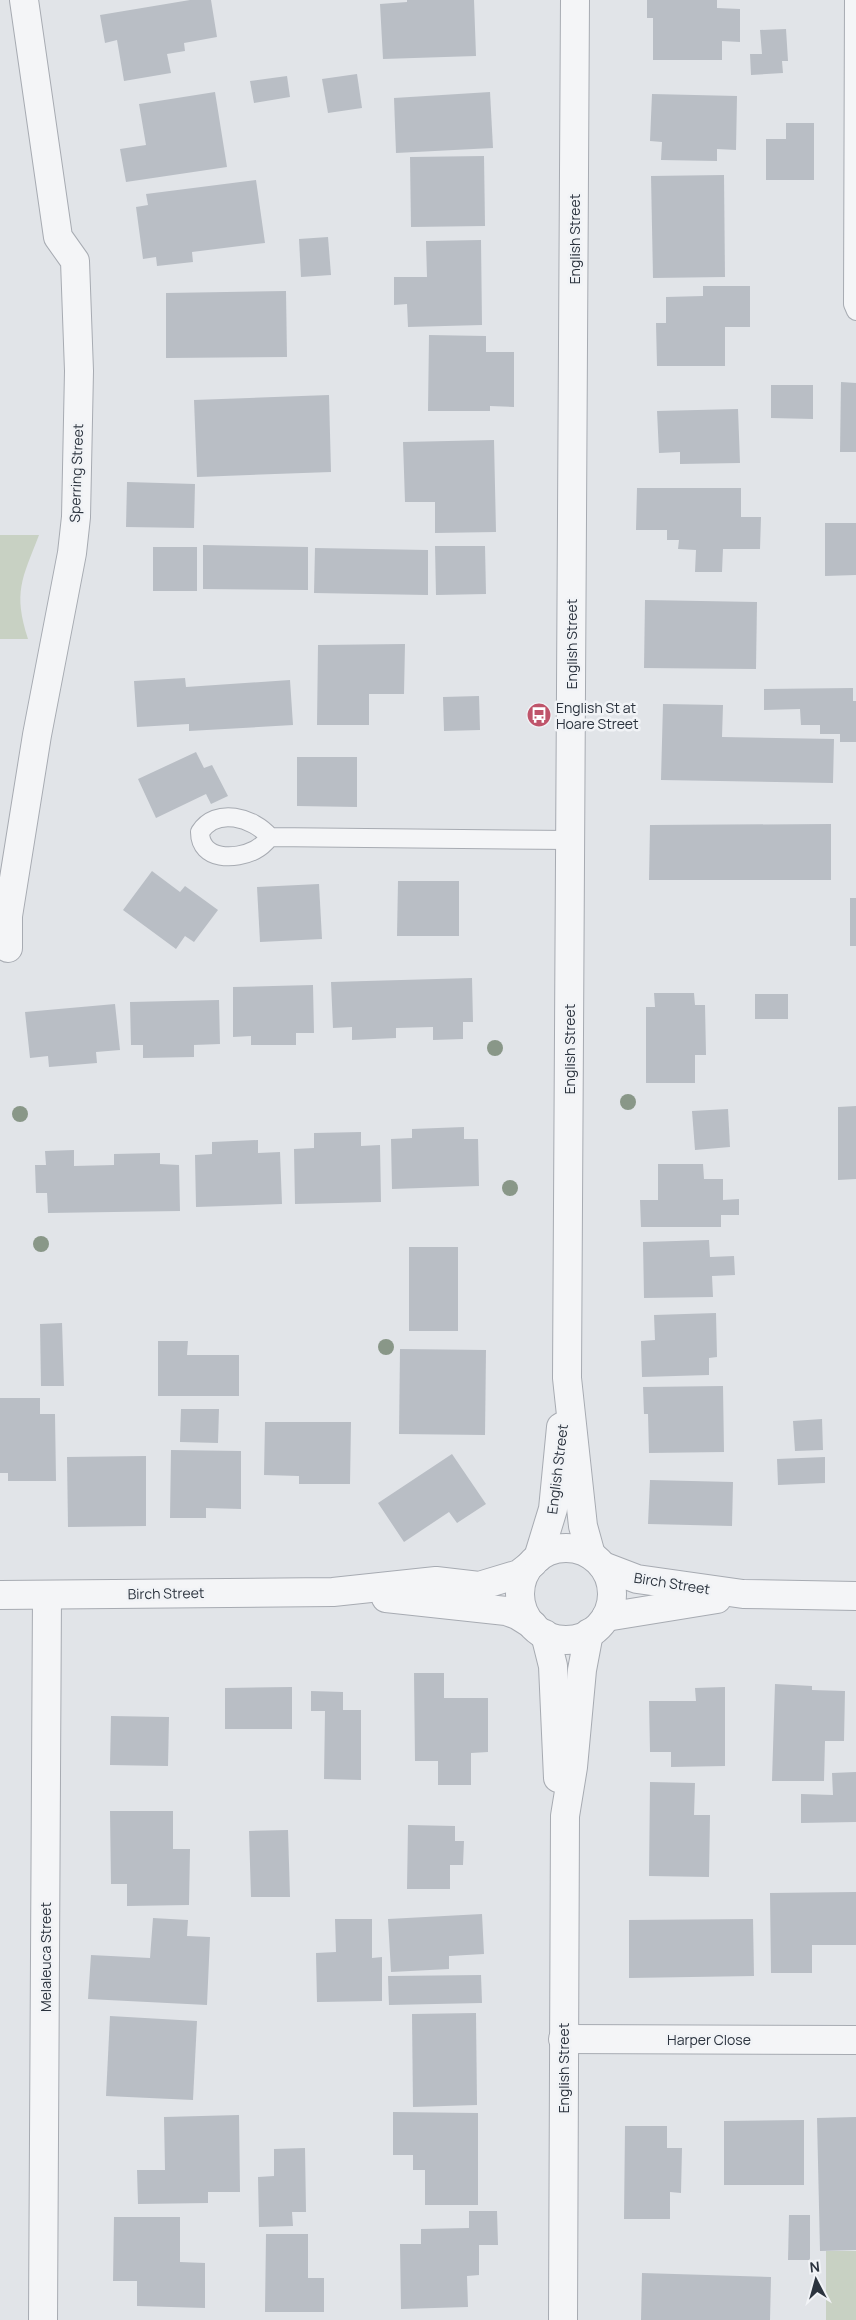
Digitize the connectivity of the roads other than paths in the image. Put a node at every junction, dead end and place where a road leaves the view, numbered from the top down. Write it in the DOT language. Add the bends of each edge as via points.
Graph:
graph roads {
  1 [pos="24,0"];
  2 [pos="575,0"];
  3 [pos="854,0"];
  4 [pos="856,311"];
  5 [pos="270,837"];
  6 [pos="570,840"];
  7 [pos="8,948"];
  8 [pos="567,1378"];
  9 [pos="536,1560"];
  10 [pos="597,1561"];
  11 [pos="333,1592"];
  12 [pos="0,1594"];
  13 [pos="744,1594"];
  14 [pos="47,1595"];
  15 [pos="856,1596"];
  16 [pos="597,1625"];
  17 [pos="539,1630"];
  18 [pos="565,1816"];
  19 [pos="562,2039"];
  20 [pos="856,2040"];
  21 [pos="43,2320"];
  22 [pos="563,2320"];
  1 -- 7 [label="street, Sperring Street" via="58,237 75,261 78,430 72,553 37,735 8,916"];
  2 -- 6 [label="street, English Street"];
  3 -- 4 [label="lane" via="853,304"];
  5 -- 6 [label="lane"];
  6 -- 8 [label="street, English Street"];
  8 -- 9 [label="street, English Street" via="553,1510"];
  8 -- 10 [label="street, English Street" via="580,1508 583,1526"];
  9 -- 10 [label="street" via="552,1550 568,1548"];
  9 -- 11 [label="street, Birch Street" via="519,1574 479,1586 436,1581"];
  9 -- 17 [label="street" via="524,1575 520,1590 524,1612"];
  10 -- 13 [label="street, Birch Street" via="637,1579"];
  10 -- 16 [label="street" via="612,1587 611,1603"];
  11 -- 14 [label="street, Birch Street"];
  11 -- 17 [label="street, Birch Street" via="506,1611 518,1615"];
  12 -- 14 [label="street, Birch Street"];
  13 -- 15 [label="street, Birch Street"];
  13 -- 16 [label="street, Birch Street"];
  14 -- 21 [label="street, Melaleuca Street"];
  16 -- 17 [label="street" via="567,1639"];
  16 -- 18 [label="street, English Street" via="582,1670"];
  17 -- 18 [label="street, English Street" via="553,1666 557,1767"];
  18 -- 19 [label="street, English Street"];
  19 -- 20 [label="street, Harper Close"];
  19 -- 22 [label="street, English Street"];
}
